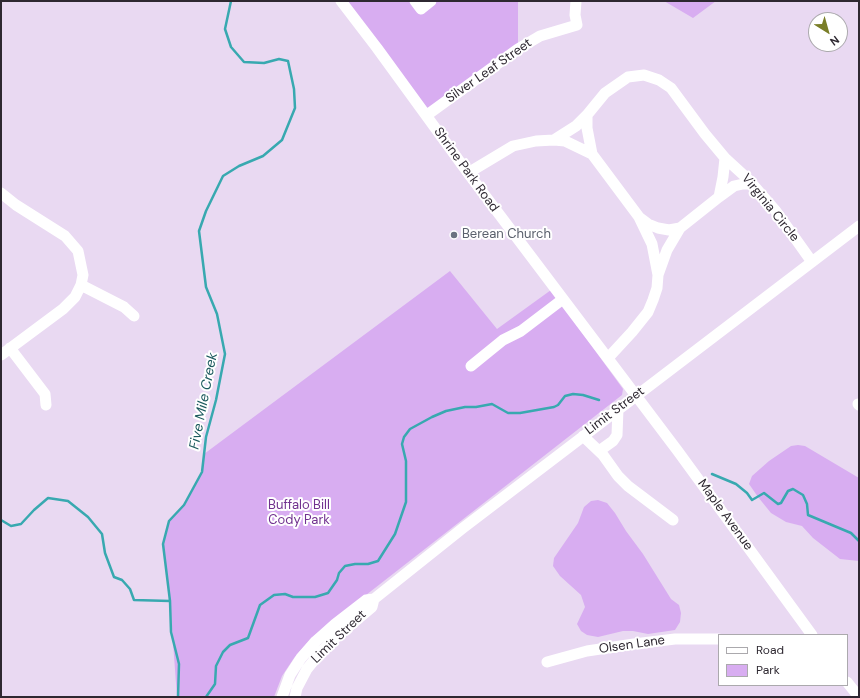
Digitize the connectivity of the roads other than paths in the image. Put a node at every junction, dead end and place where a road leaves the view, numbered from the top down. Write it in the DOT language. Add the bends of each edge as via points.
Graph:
graph roads {
  1 [pos="341,1"];
  2 [pos="415,1"];
  3 [pos="431,1"];
  4 [pos="576,1"];
  5 [pos="587,115"];
  6 [pos="427,116"];
  7 [pos="554,140"];
  8 [pos="592,154"];
  9 [pos="725,158"];
  10 [pos="468,173"];
  11 [pos="752,184"];
  12 [pos="1,193"];
  13 [pos="719,197"];
  14 [pos="639,217"];
  15 [pos="859,226"];
  16 [pos="680,228"];
  17 [pos="812,262"];
  18 [pos="658,275"];
  19 [pos="81,285"];
  20 [pos="563,299"];
  21 [pos="134,316"];
  22 [pos="10,348"];
  23 [pos="1,355"];
  24 [pos="608,358"];
  25 [pos="471,366"];
  26 [pos="637,395"];
  27 [pos="46,405"];
  28 [pos="618,409"];
  29 [pos="583,436"];
  30 [pos="599,451"];
  31 [pos="673,520"];
  32 [pos="374,599"];
  33 [pos="811,634"];
  34 [pos="718,639"];
  35 [pos="547,662"];
  36 [pos="848,683"];
  37 [pos="282,697"];
  38 [pos="294,697"];
  39 [pos="859,697"];
  1 -- 6 [label="street, Shrine Park Road"];
  2 -- 3 [label="street" via="421,9"];
  4 -- 6 [label="street, Silver Leaf Street" via="577,25 540,36 518,49"];
  5 -- 7 [label="street, Virginia Circle" via="576,126"];
  5 -- 8 [label="street" via="586,128"];
  5 -- 9 [label="street, Virginia Circle" via="604,93 628,77 644,75 659,80 671,88"];
  6 -- 10 [label="street, Shrine Park Road"];
  7 -- 8 [label="street" via="565,141"];
  7 -- 10 [label="street" via="513,146"];
  8 -- 14 [label="street"];
  9 -- 11 [label="street, Virginia Circle"];
  9 -- 13 [label="street, Virginia Circle"];
  10 -- 20 [label="street, Shrine Park Road"];
  11 -- 13 [label="street" via="734,186"];
  11 -- 17 [label="street, Virginia Circle" via="775,210"];
  12 -- 19 [label="street" via="65,236 78,251 83,275"];
  13 -- 16 [label="street"];
  14 -- 16 [label="street" via="658,228"];
  14 -- 18 [label="street" via="652,244"];
  15 -- 17 [label="street, Limit Street"];
  16 -- 18 [label="street" via="667,250"];
  17 -- 26 [label="street, Limit Street"];
  18 -- 24 [label="street" via="657,288 648,312"];
  19 -- 21 [label="street" via="124,307"];
  19 -- 22 [label="street" via="63,309"];
  20 -- 24 [label="street, Shrine Park Road"];
  20 -- 25 [label="street" via="521,331 503,340"];
  22 -- 23 [label="street"];
  22 -- 27 [label="street" via="45,394"];
  24 -- 26 [label="street, Shrine Park Road"];
  26 -- 28 [label="street, Limit Street"];
  26 -- 33 [label="street, Maple Avenue"];
  28 -- 29 [label="street, Limit Street"];
  28 -- 30 [label="street" via="617,435 614,441"];
  29 -- 30 [label="street"];
  29 -- 32 [label="street, Limit Street"];
  30 -- 31 [label="street" via="628,486"];
  32 -- 37 [label="street, Limit Street" via="366,600 316,641 290,675"];
  32 -- 38 [label="street, Limit Street" via="372,607 320,653 307,669"];
  34 -- 35 [label="street, Olsen Lane" via="675,639 634,644 587,651"];
  36 -- 39 [label="street"];
}
